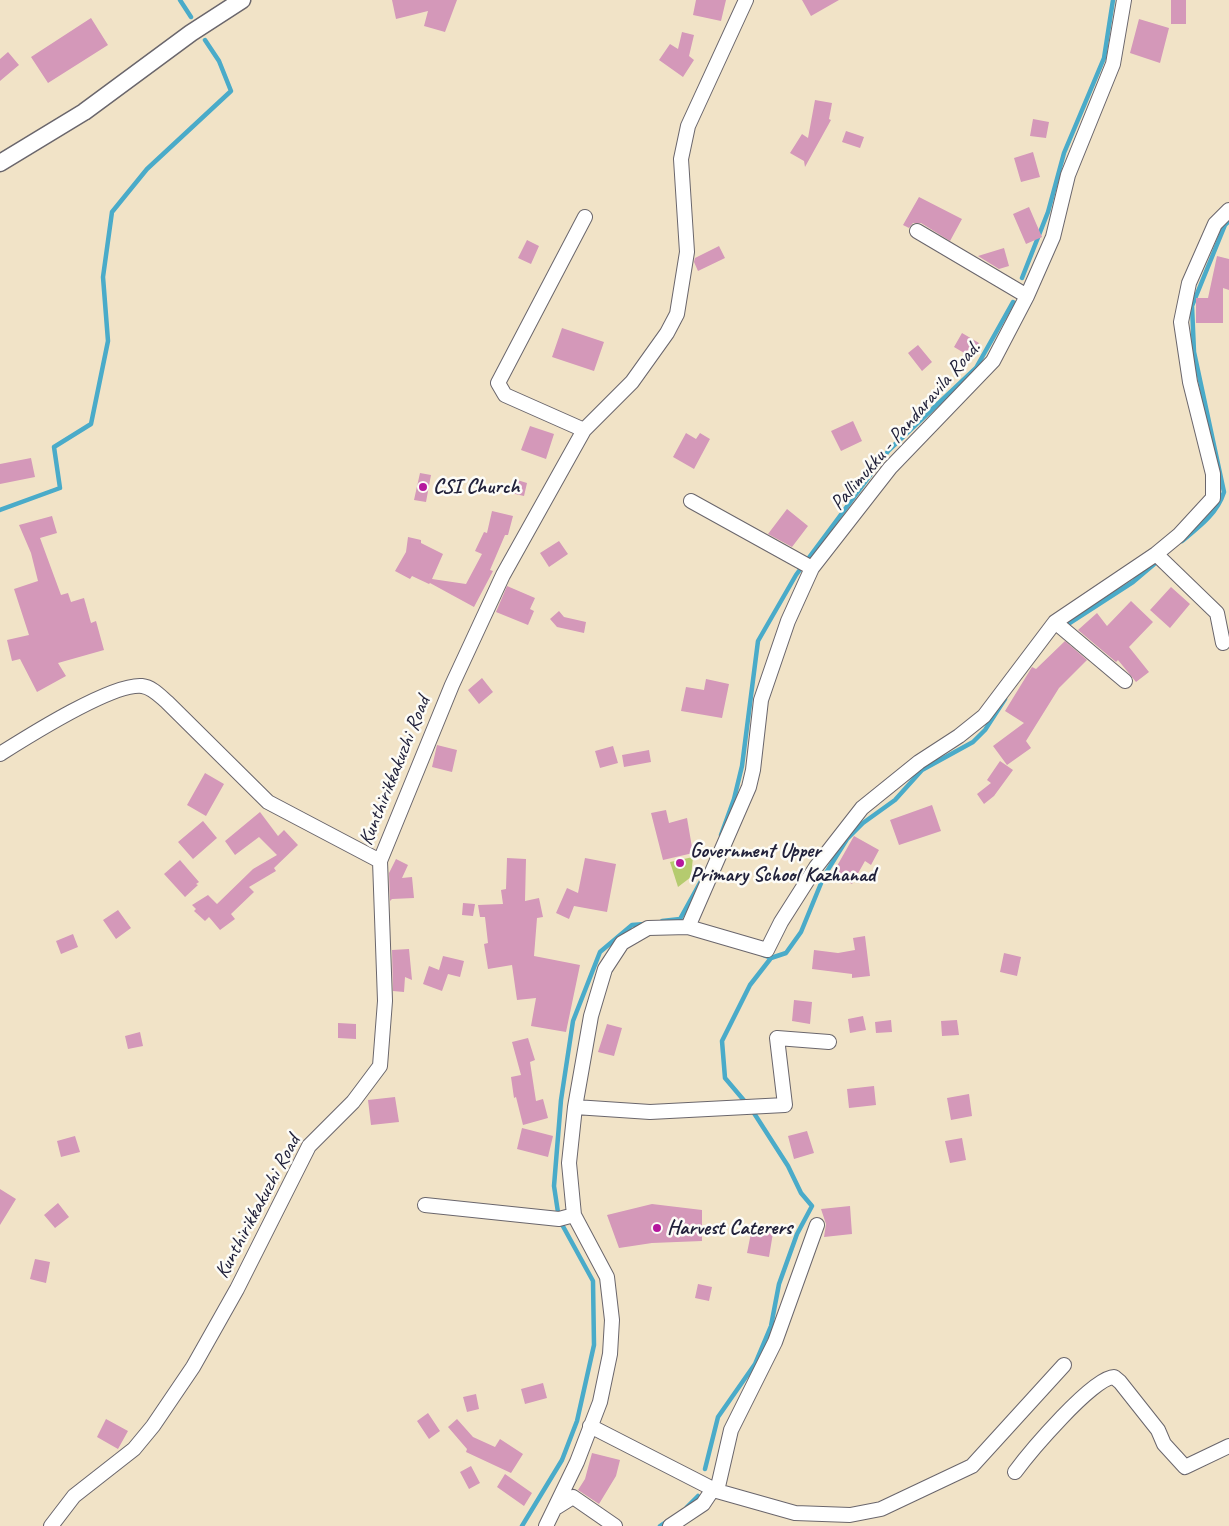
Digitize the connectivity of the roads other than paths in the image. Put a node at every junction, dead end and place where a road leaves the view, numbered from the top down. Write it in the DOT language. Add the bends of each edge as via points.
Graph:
graph roads {
  1 [pos="242,0"];
  2 [pos="746,0"];
  3 [pos="1124,0"];
  4 [pos="0,163"];
  5 [pos="1229,210"];
  6 [pos="585,217"];
  7 [pos="917,231"];
  8 [pos="1027,296"];
  9 [pos="584,430"];
  10 [pos="691,501"];
  11 [pos="1156,554"];
  12 [pos="812,568"];
  13 [pos="1055,622"];
  14 [pos="1223,643"];
  15 [pos="1125,681"];
  16 [pos="0,754"];
  17 [pos="380,861"];
  18 [pos="683,927"];
  19 [pos="830,1042"];
  20 [pos="576,1106"];
  21 [pos="425,1206"];
  22 [pos="574,1215"];
  23 [pos="817,1225"];
  24 [pos="1064,1365"];
  25 [pos="590,1426"];
  26 [pos="1229,1446"];
  27 [pos="1015,1472"];
  28 [pos="715,1490"];
  29 [pos="557,1507"];
  30 [pos="51,1526"];
  31 [pos="546,1526"];
  32 [pos="614,1526"];
  33 [pos="670,1526"];
  1 -- 4 [label="street" via="190,33 84,112"];
  2 -- 9 [label="street, Kunthirikkakuzhi Road" via="683,142 681,160 687,252 677,314 632,382"];
  3 -- 8 [label="street, Pallimukku - Pandaravila Road." via="1114,64 1068,176 1053,237"];
  5 -- 11 [label="street" via="1215,224 1189,284 1181,322 1190,382 1214,474 1213,498 1179,535"];
  6 -- 9 [label="street" via="498,383 505,395"];
  7 -- 8 [label="street"];
  8 -- 12 [label="street, Pallimukku - Pandaravila Road." via="993,361 890,468"];
  9 -- 17 [label="street, Kunthirikkakuzhi Road" via="503,574 452,685"];
  10 -- 12 [label="street"];
  11 -- 13 [label="street"];
  11 -- 14 [label="street" via="1217,613"];
  12 -- 18 [label="street, Pallimukku - Pandaravila Road." via="788,621 761,700 754,770 749,787"];
  13 -- 15 [label="street"];
  13 -- 18 [label="street" via="984,716 862,808 816,867 767,950"];
  16 -- 17 [label="street" via="49,722 126,687 143,686 168,702 268,802"];
  17 -- 30 [label="street, Kunthirikkakuzhi Road" via="385,1001 380,1066 352,1102 309,1146 237,1288 192,1367 153,1426 134,1449 74,1496"];
  18 -- 20 [label="street" via="648,928 636,934 622,943 605,969 592,1016"];
  19 -- 20 [label="street" via="776,1038 785,1105 650,1112"];
  20 -- 22 [label="street" via="569,1163"];
  21 -- 22 [label="street" via="558,1219"];
  22 -- 25 [label="street" via="607,1278 612,1320 610,1354 600,1402"];
  23 -- 28 [label="street" via="775,1342 731,1430"];
  24 -- 28 [label="street" via="972,1466 881,1509 850,1515 795,1514"];
  25 -- 28 [label="street"];
  25 -- 29 [label="street"];
  26 -- 27 [label="street" via="1185,1467 1164,1444 1158,1430 1120,1382 1108,1377 1089,1390"];
  28 -- 33 [label="street" via="702,1504"];
  29 -- 31 [label="street"];
  29 -- 32 [label="street" via="573,1498"];
}
